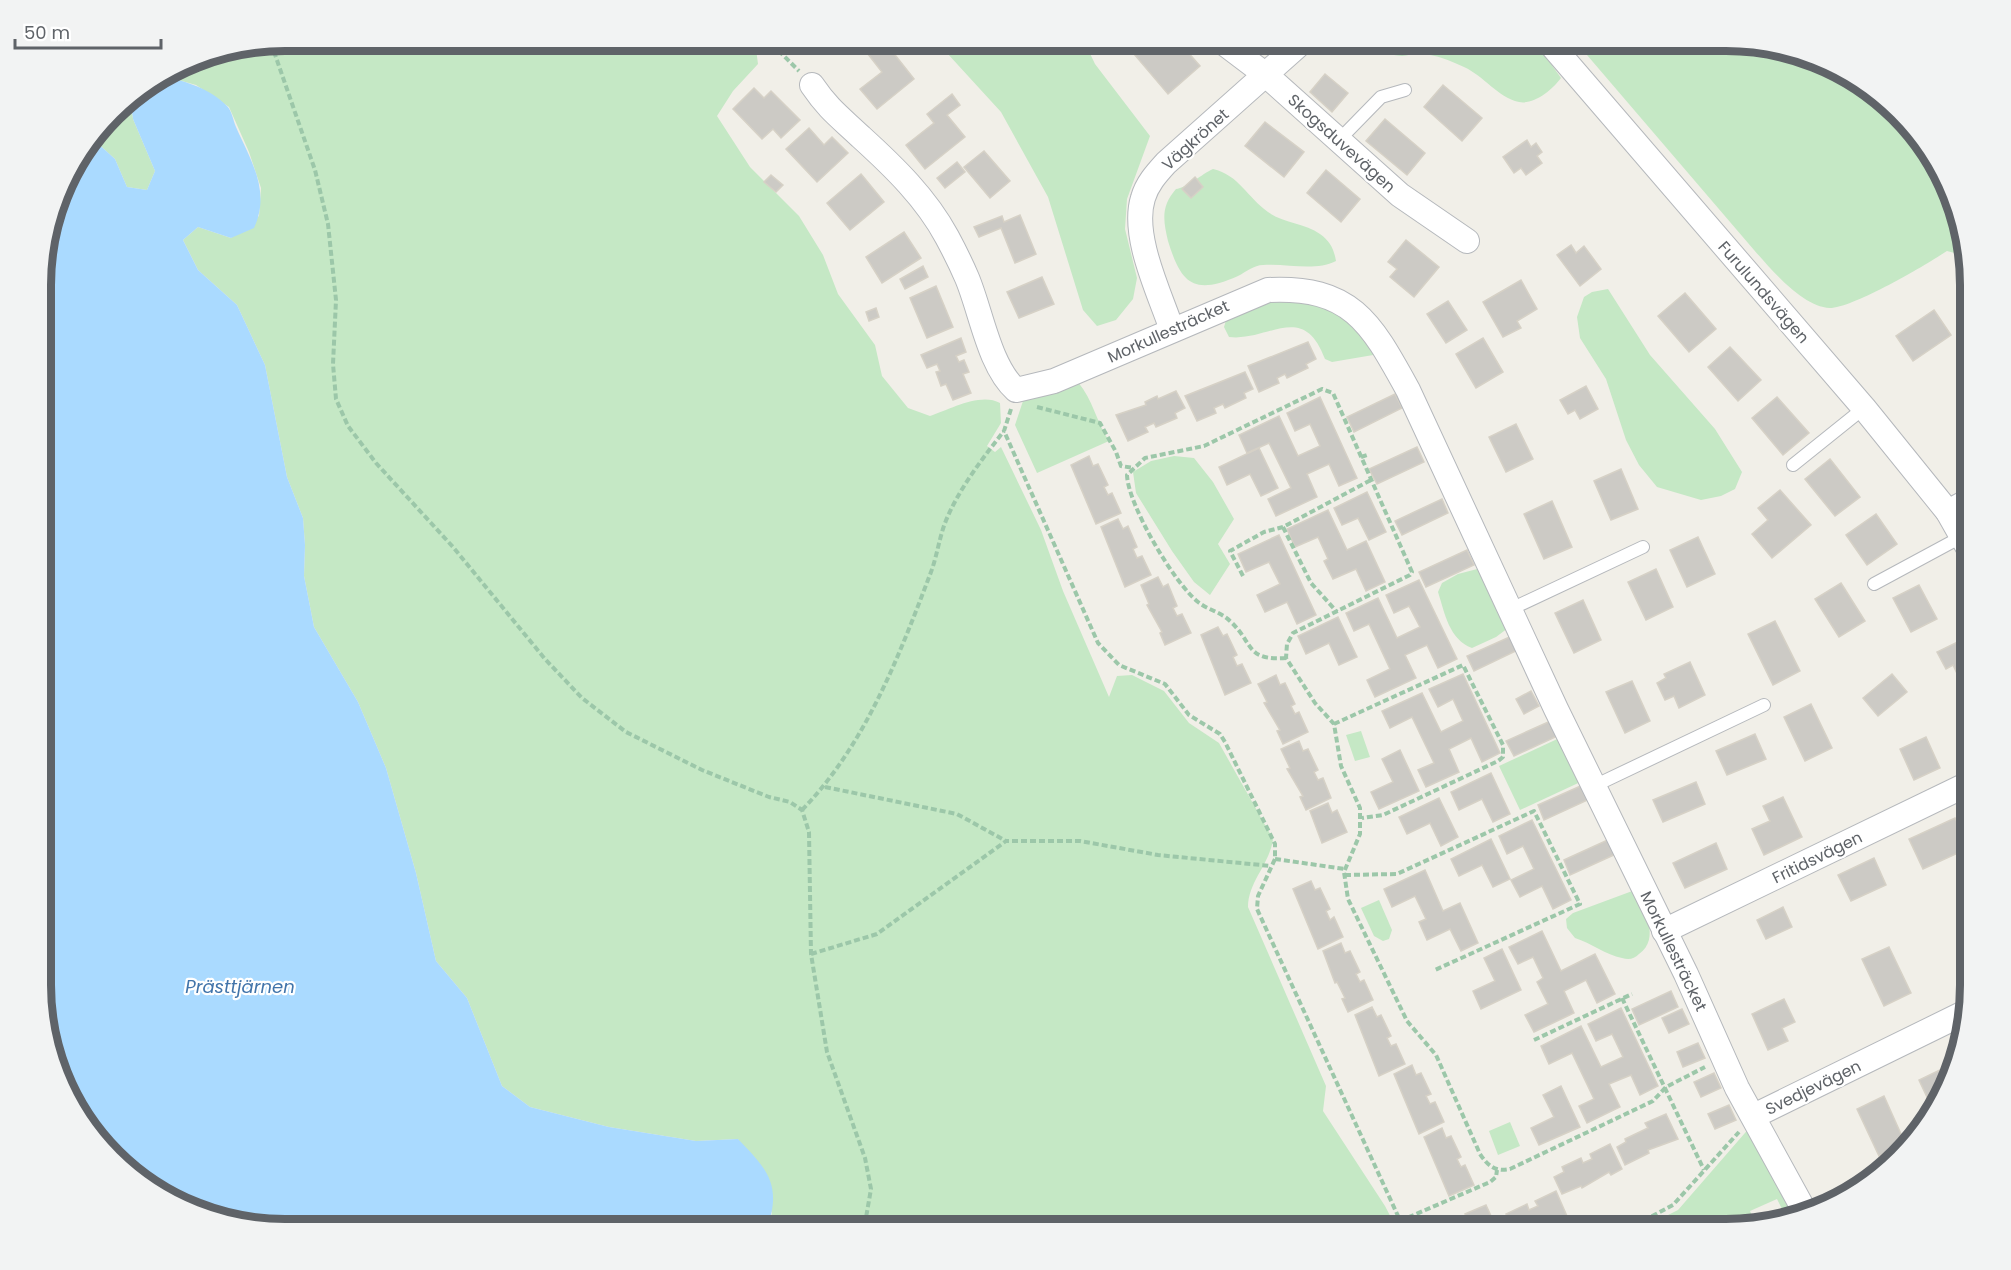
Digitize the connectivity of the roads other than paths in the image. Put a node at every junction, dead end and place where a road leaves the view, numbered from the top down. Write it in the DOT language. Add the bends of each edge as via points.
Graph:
graph roads {
  1 [pos="1235,51"];
  2 [pos="1291,51"];
  3 [pos="1557,51"];
  4 [pos="1266,75"];
  5 [pos="812,85"];
  6 [pos="1405,90"];
  7 [pos="1339,140"];
  8 [pos="1467,242"];
  9 [pos="1172,330"];
  10 [pos="1864,408"];
  11 [pos="1793,465"];
  12 [pos="1960,505"];
  13 [pos="1948,512"];
  14 [pos="1960,533"];
  15 [pos="1643,547"];
  16 [pos="1960,547"];
  17 [pos="1874,584"];
  18 [pos="1511,609"];
  19 [pos="1764,705"];
  20 [pos="1594,786"];
  21 [pos="1960,788"];
  22 [pos="1664,931"];
  23 [pos="1958,1016"];
  24 [pos="1754,1116"];
  25 [pos="1802,1207"];
  1 -- 4 [label="street, Skogsduvevägen"];
  2 -- 4 [label="street, Vägkrönet"];
  3 -- 10 [label="street, Furulundsvägen"];
  4 -- 7 [label="street, Skogsduvevägen"];
  4 -- 9 [label="street, Vägkrönet" via="1166,163 1151,180 1143,199 1141,236"];
  5 -- 9 [label="street, Morkullesträcket" via="829,110 924,201 967,278 998,364 1016,390 1054,381"];
  6 -- 7 [label="lane" via="1381,97"];
  7 -- 8 [label="street, Skogsduvevägen" via="1400,195"];
  9 -- 18 [label="street, Morkullesträcket" via="1268,290 1321,293 1359,315 1385,347 1408,390"];
  10 -- 11 [label="lane"];
  10 -- 13 [label="street, Furulundsvägen"];
  12 -- 13 [label="street"];
  13 -- 14 [label="street, Furulundsvägen"];
  15 -- 18 [label="lane"];
  16 -- 17 [label="lane"];
  18 -- 20 [label="street, Morkullesträcket"];
  19 -- 20 [label="lane"];
  20 -- 22 [label="street, Morkullesträcket"];
  21 -- 22 [label="street, Fritidsvägen"];
  22 -- 24 [label="street, Morkullesträcket"];
  23 -- 24 [label="street, Svedjevägen"];
  24 -- 25 [label="street, Svedjevägen"];
}
